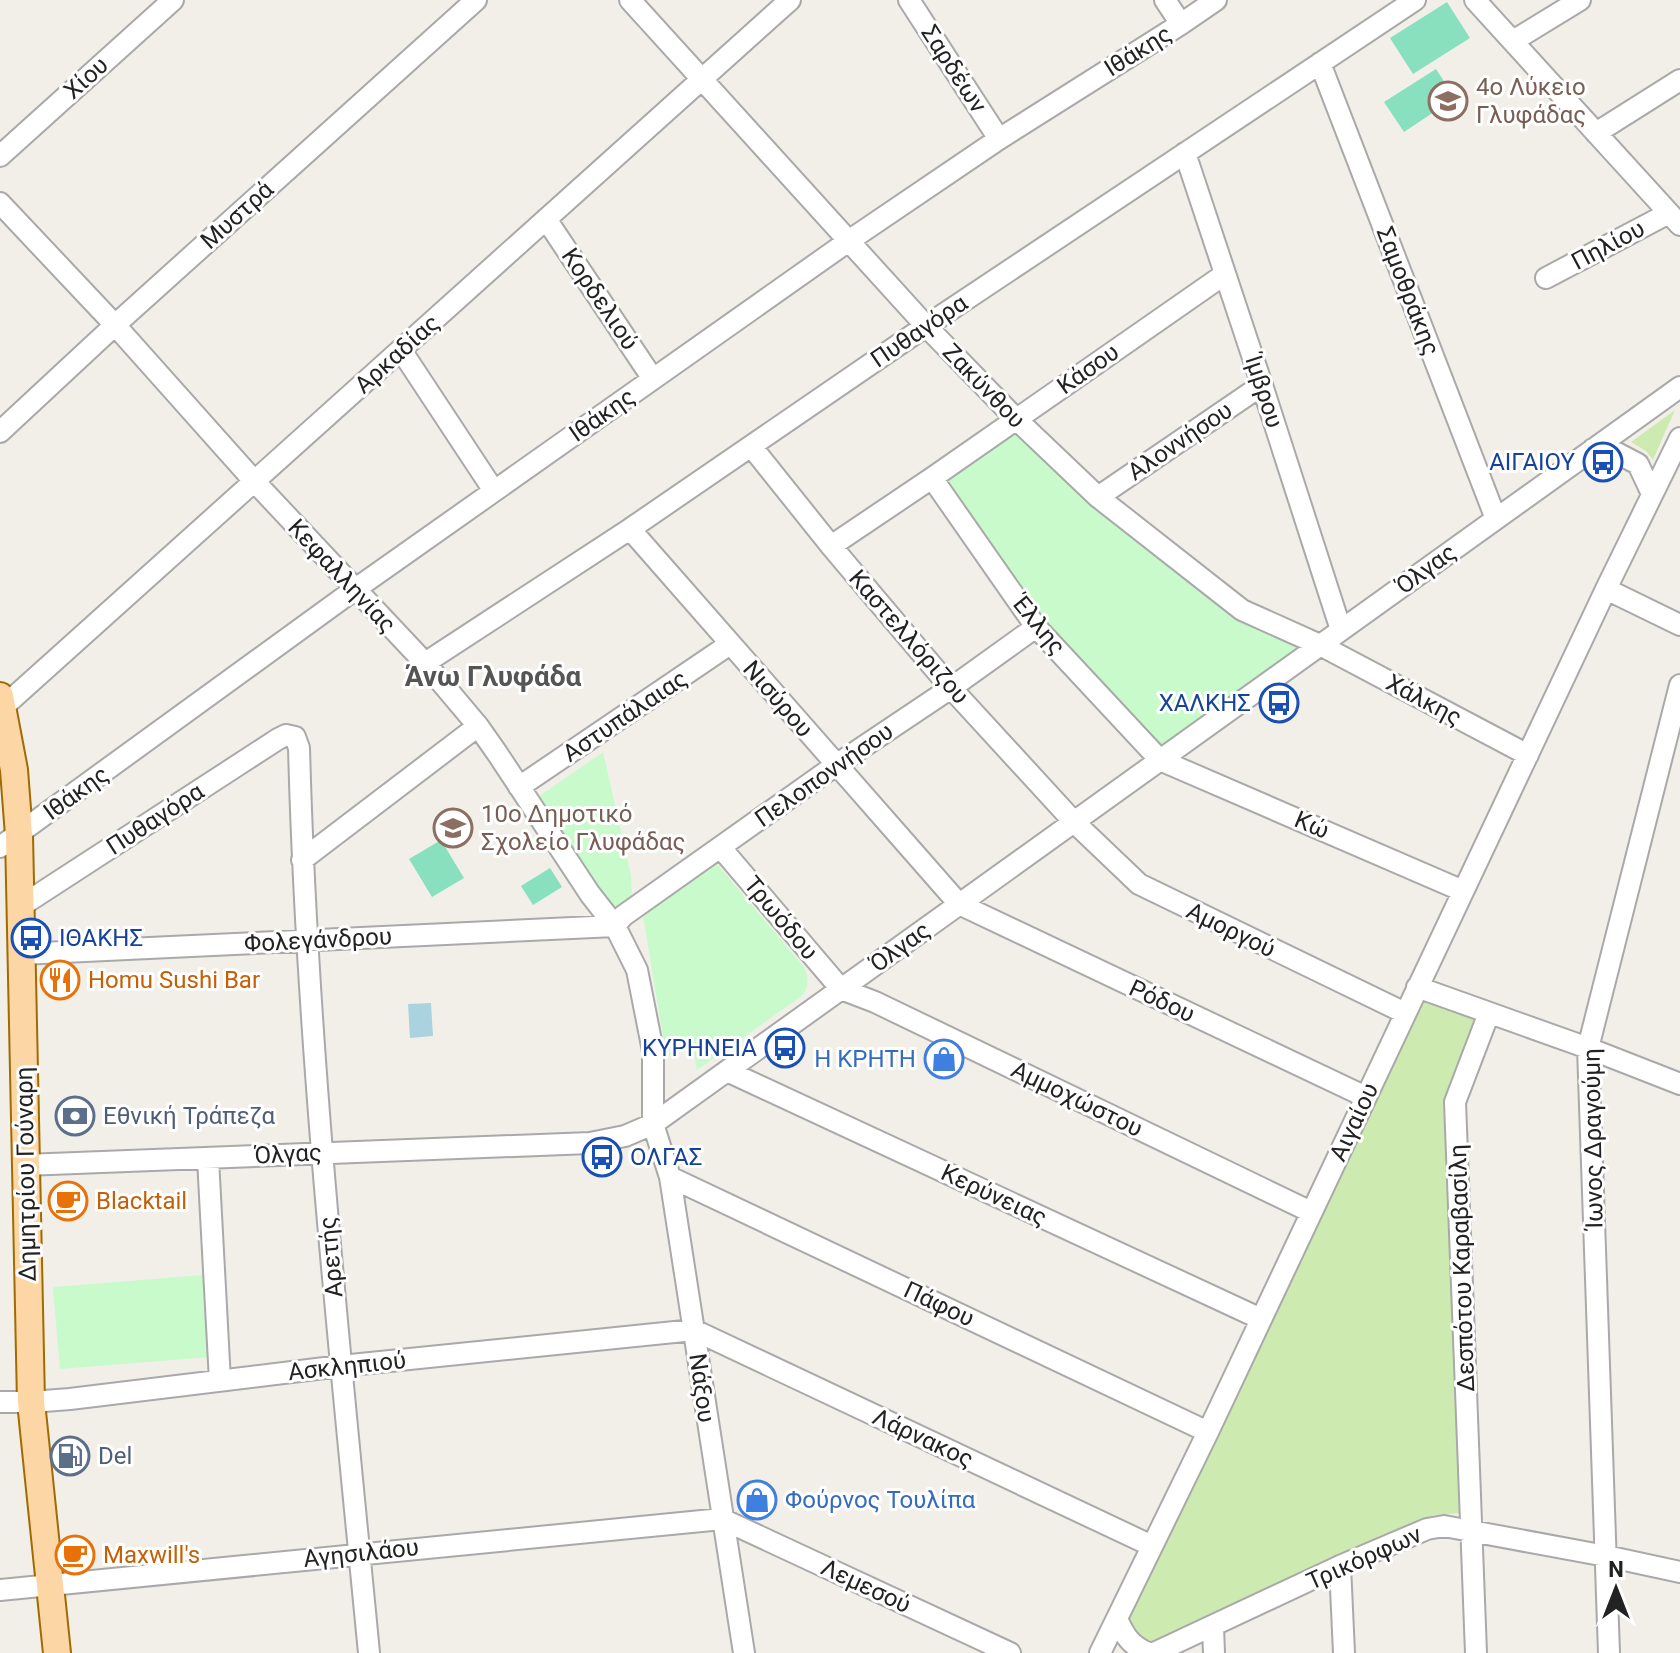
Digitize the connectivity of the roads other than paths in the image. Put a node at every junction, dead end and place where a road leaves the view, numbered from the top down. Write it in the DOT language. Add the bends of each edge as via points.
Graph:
graph roads {
  1 [pos="173,0"];
  2 [pos="476,0"];
  3 [pos="630,0"];
  4 [pos="790,0"];
  5 [pos="909,0"];
  6 [pos="1165,0"];
  7 [pos="1216,0"];
  8 [pos="1415,0"];
  9 [pos="1475,0"];
  10 [pos="1580,0"];
  11 [pos="1181,24"];
  12 [pos="1513,41"];
  13 [pos="1320,63"];
  14 [pos="702,79"];
  15 [pos="1680,80"];
  16 [pos="1596,133"];
  17 [pos="999,139"];
  18 [pos="1185,153"];
  19 [pos="0,156"];
  20 [pos="0,203"];
  21 [pos="546,219"];
  22 [pos="1674,219"];
  23 [pos="850,240"];
  24 [pos="1225,274"];
  25 [pos="1546,278"];
  26 [pos="115,325"];
  27 [pos="926,326"];
  28 [pos="401,350"];
  29 [pos="653,379"];
  30 [pos="1262,385"];
  31 [pos="1680,387"];
  32 [pos="1016,419"];
  33 [pos="0,432"];
  34 [pos="1680,438"];
  35 [pos="751,446"];
  36 [pos="1593,449"];
  37 [pos="932,478"];
  38 [pos="255,482"];
  39 [pos="494,491"];
  40 [pos="1652,494"];
  41 [pos="1098,497"];
  42 [pos="1496,519"];
  43 [pos="630,529"];
  44 [pos="831,546"];
  45 [pos="1606,589"];
  46 [pos="354,590"];
  47 [pos="1680,625"];
  48 [pos="1036,627"];
  49 [pos="1341,630"];
  50 [pos="730,644"];
  51 [pos="1320,645"];
  52 [pos="425,663"];
  53 [pos="1680,685"];
  54 [pos="951,688"];
  55 [pos="2,702"];
  56 [pos="478,726"];
  57 [pos="290,735"];
  58 [pos="1528,755"];
  59 [pos="1160,760"];
  60 [pos="836,765"];
  61 [pos="519,787"];
  62 [pos="1074,822"];
  63 [pos="10,841"];
  64 [pos="721,848"];
  65 [pos="302,860"];
  66 [pos="1463,891"];
  67 [pos="959,904"];
  68 [pos="21,906"];
  69 [pos="615,926"];
  70 [pos="306,941"];
  71 [pos="21,954"];
  72 [pos="1417,987"];
  73 [pos="841,989"];
  74 [pos="1405,1013"];
  75 [pos="1489,1013"];
  76 [pos="1588,1048"];
  77 [pos="727,1071"];
  78 [pos="1680,1084"];
  79 [pos="1366,1097"];
  80 [pos="653,1124"];
  81 [pos="322,1152"];
  82 [pos="208,1159"];
  83 [pos="13,1166"];
  84 [pos="670,1177"];
  85 [pos="1311,1212"];
  86 [pos="1261,1319"];
  87 [pos="694,1330"];
  88 [pos="341,1366"];
  89 [pos="220,1381"];
  90 [pos="0,1402"];
  91 [pos="31,1402"];
  92 [pos="1208,1432"];
  93 [pos="722,1519"];
  94 [pos="1472,1529"];
  95 [pos="1152,1546"];
  96 [pos="359,1553"];
  97 [pos="1606,1556"];
  98 [pos="1340,1566"];
  99 [pos="1680,1572"];
  100 [pos="50,1586"];
  101 [pos="0,1590"];
  102 [pos="1117,1619"];
  103 [pos="1213,1627"];
  104 [pos="57,1653"];
  105 [pos="369,1653"];
  106 [pos="744,1653"];
  107 [pos="1010,1653"];
  108 [pos="1100,1653"];
  109 [pos="1148,1653"];
  110 [pos="1154,1653"];
  111 [pos="1214,1653"];
  112 [pos="1344,1653"];
  113 [pos="1476,1653"];
  114 [pos="1609,1653"];
  1 -- 19 [label="street, Χίου"];
  2 -- 26 [label="street, Μυστρά"];
  3 -- 14 [label="street, Ζακύνθου"];
  4 -- 14 [label="street, Αρκαδίας"];
  5 -- 17 [label="street, Σαρδέων"];
  6 -- 11 [label="street"];
  7 -- 11 [label="street, Ιθάκης"];
  8 -- 13 [label="street, Πυθαγόρα"];
  9 -- 12 [label="street"];
  10 -- 12 [label="street"];
  11 -- 17 [label="street, Ιθάκης"];
  12 -- 16 [label="street"];
  13 -- 18 [label="street, Πυθαγόρα"];
  13 -- 42 [label="street, Σαμοθράκης"];
  14 -- 21 [label="street, Αρκαδίας"];
  14 -- 23 [label="street, Ζακύνθου"];
  15 -- 16 [label="street"];
  16 -- 22 [label="street"];
  17 -- 23 [label="street, Ιθάκης"];
  18 -- 24 [label="street, Ίμβρου"];
  18 -- 27 [label="street, Πυθαγόρα"];
  20 -- 26 [label="street, Κεφαλληνίας"];
  21 -- 28 [label="street, Αρκαδίας"];
  21 -- 29 [label="street, Κορδελιού"];
  22 -- 25 [label="street, Πηλίου"];
  23 -- 27 [label="street, Ζακύνθου"];
  23 -- 29 [label="street, Ιθάκης"];
  24 -- 30 [label="street, Ίμβρου"];
  24 -- 32 [label="street, Κάσου"];
  26 -- 33 [label="street, Μυστρά"];
  26 -- 38 [label="street, Κεφαλληνίας"];
  27 -- 32 [label="street, Ζακύνθου"];
  27 -- 35 [label="street, Πυθαγόρα"];
  28 -- 38 [label="street, Αρκαδίας"];
  28 -- 39 [label="street"];
  29 -- 39 [label="street, Ιθάκης"];
  30 -- 41 [label="street, Αλοννήσου"];
  30 -- 49 [label="street, Ίμβρου"];
  31 -- 36 [label="street, Όλγας"];
  32 -- 37 [label="street, Κάσου"];
  32 -- 41 [label="street, Ζακύνθου"];
  34 -- 40 [label="street, Αιγαίου"];
  35 -- 43 [label="street, Πυθαγόρα"];
  35 -- 44 [label="street, Καστελλόριζου"];
  36 -- 40 [label="street" via="1638,464"];
  36 -- 42 [label="street, Όλγας"];
  37 -- 44 [label="street, Κάσου"];
  37 -- 48 [label="street, Έλλης"];
  38 -- 46 [label="street, Κεφαλληνίας"];
  38 -- 55 [label="street, Αρκαδίας"];
  39 -- 46 [label="street, Ιθάκης"];
  40 -- 45 [label="street, Αιγαίου"];
  41 -- 51 [label="street, Ζακύνθου" via="1242,610"];
  42 -- 49 [label="street, Όλγας"];
  43 -- 50 [label="street, Νισύρου"];
  43 -- 52 [label="street, Πυθαγόρα"];
  44 -- 54 [label="street, Καστελλόριζου"];
  45 -- 47 [label="street"];
  45 -- 58 [label="street, Αιγαίου"];
  46 -- 52 [label="street, Κεφαλληνίας"];
  46 -- 63 [label="street, Ιθάκης"];
  48 -- 54 [label="street, Πελοποννήσου"];
  48 -- 59 [label="street, Έλλης"];
  49 -- 51 [label="street, Όλγας"];
  50 -- 60 [label="street, Νισύρου"];
  50 -- 61 [label="street, Αστυπάλαιας"];
  51 -- 58 [label="street, Χάλκης"];
  51 -- 59 [label="street, Όλγας"];
  52 -- 56 [label="street, Κεφαλληνίας"];
  53 -- 76 [label="street, Ίωνος Δραγούμη"];
  54 -- 60 [label="street, Πελοποννήσου"];
  54 -- 62 [label="street, Καστελλόριζου"];
  55 -- 63 [label="main road, Δημητρίου Γούναρη" via="14,770"];
  56 -- 61 [label="street, Κεφαλληνίας"];
  56 -- 65 [label="street"];
  57 -- 65 [label="street, Αρετής" via="299,748"];
  57 -- 68 [label="street, Πυθαγόρα"];
  58 -- 66 [label="street, Αιγαίου"];
  59 -- 62 [label="street, Όλγας"];
  59 -- 66 [label="street, Κώ"];
  60 -- 64 [label="street, Πελοποννήσου"];
  60 -- 67 [label="street, Νισύρου"];
  61 -- 69 [label="street, Κεφαλληνίας"];
  62 -- 67 [label="street, Όλγας"];
  62 -- 74 [label="street, Αμοργού" via="1139,884"];
  63 -- 68 [label="main road, Δημητρίου Γούναρη"];
  64 -- 69 [label="street, Πελοποννήσου"];
  64 -- 73 [label="street, Τρωόδου"];
  65 -- 70 [label="street, Αρετής"];
  66 -- 72 [label="street, Αιγαίου"];
  67 -- 73 [label="street, Όλγας"];
  67 -- 79 [label="street, Ρόδου"];
  68 -- 71 [label="main road, Δημητρίου Γούναρη"];
  69 -- 70 [label="street, Φολεγάνδρου"];
  69 -- 80 [label="street, Κεφαλληνίας" via="637,970 645,1005 653,1051"];
  70 -- 71 [label="street, Φολεγάνδρου"];
  70 -- 81 [label="street, Αρετής"];
  71 -- 83 [label="main road, Δημητρίου Γούναρη"];
  72 -- 74 [label="street, Αιγαίου"];
  72 -- 75 [label="street"];
  73 -- 77 [label="street, Όλγας"];
  73 -- 85 [label="street, Αμμοχώστου"];
  74 -- 79 [label="street, Αιγαίου"];
  75 -- 76 [label="street"];
  75 -- 94 [label="street, Δεσπότου Καραβασίλη" via="1455,1102"];
  76 -- 78 [label="street"];
  76 -- 97 [label="street, Ίωνος Δραγούμη"];
  77 -- 80 [label="street, Όλγας"];
  77 -- 86 [label="street, Κερύνειας"];
  79 -- 85 [label="street, Αιγαίου"];
  80 -- 81 [label="street, Όλγας" via="590,1143"];
  80 -- 84 [label="street, Νάξου"];
  81 -- 82 [label="street, Όλγας"];
  81 -- 88 [label="street, Αρετής"];
  82 -- 83 [label="street, Όλγας"];
  82 -- 89 [label="street"];
  83 -- 91 [label="main road, Δημητρίου Γούναρη"];
  84 -- 87 [label="street, Νάξου"];
  84 -- 92 [label="street, Πάφου"];
  85 -- 86 [label="street, Αιγαίου"];
  86 -- 92 [label="street, Αιγαίου"];
  87 -- 88 [label="street, Ασκληπιού"];
  87 -- 93 [label="street, Νάξου"];
  87 -- 95 [label="street, Λάρνακος"];
  88 -- 89 [label="street, Ασκληπιού"];
  88 -- 96 [label="street, Αρετής"];
  89 -- 91 [label="street, Ασκληπιού"];
  90 -- 91 [label="street, Ασκληπιού"];
  91 -- 100 [label="main road, Δημητρίου Γούναρη"];
  92 -- 95 [label="street, Αιγαίου"];
  93 -- 96 [label="street, Αγησιλάου"];
  93 -- 106 [label="street, Νάξου"];
  93 -- 107 [label="street, Λεμεσού"];
  94 -- 97 [label="street, Τρικόρφων"];
  94 -- 98 [label="street, Τρικόρφων" via="1427,1529"];
  94 -- 113 [label="street, Δεσπότου Καραβασίλη"];
  95 -- 102 [label="street, Αιγαίου"];
  96 -- 100 [label="street, Αγησιλάου"];
  96 -- 105 [label="street, Αρετής"];
  97 -- 99 [label="street, Τρικόρφων"];
  97 -- 114 [label="street, Ίωνος Δραγούμη"];
  98 -- 103 [label="street, Τρικόρφων"];
  98 -- 112 [label="street"];
  100 -- 101 [label="street, Αγησιλάου"];
  100 -- 104 [label="main road, Δημητρίου Γούναρη"];
  102 -- 108 [label="street, Αιγαίου"];
  102 -- 109 [label="street" via="1127,1640"];
  103 -- 110 [label="street, Τρικόρφων"];
  103 -- 111 [label="street"];
}
